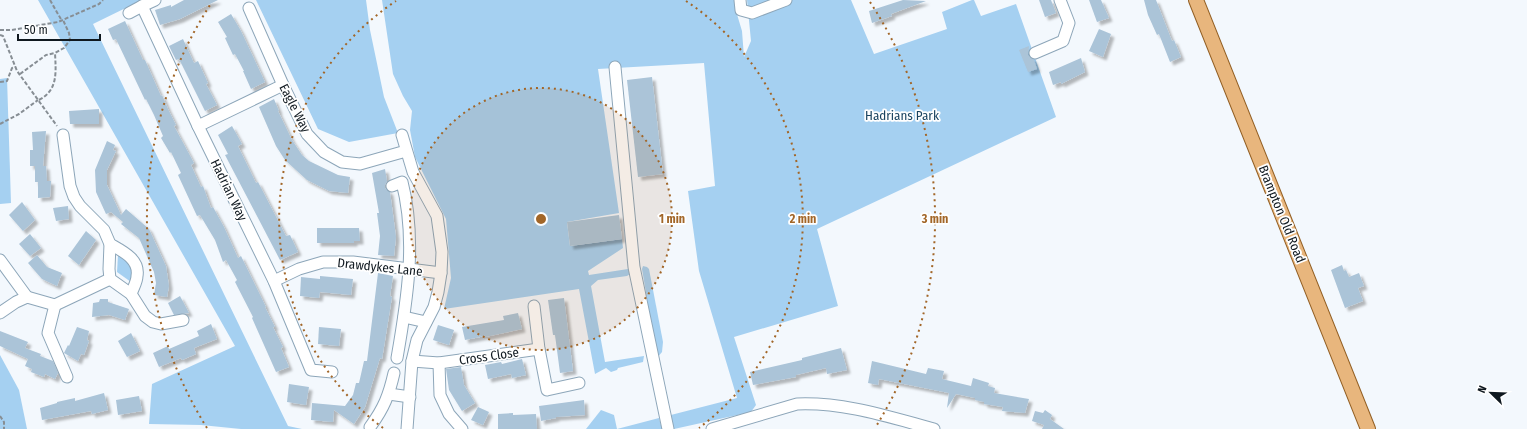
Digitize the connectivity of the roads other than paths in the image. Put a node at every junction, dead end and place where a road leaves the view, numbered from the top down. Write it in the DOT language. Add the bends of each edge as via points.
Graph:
graph roads {
  1 [pos="156,0"];
  2 [pos="740,0"];
  3 [pos="786,0"];
  4 [pos="1060,0"];
  5 [pos="1196,0"];
  6 [pos="142,6"];
  7 [pos="249,8"];
  8 [pos="129,13"];
  9 [pos="1035,53"];
  10 [pos="615,66"];
  11 [pos="283,85"];
  12 [pos="198,126"];
  13 [pos="63,135"];
  14 [pos="402,135"];
  15 [pos="406,151"];
  16 [pos="392,186"];
  17 [pos="110,244"];
  18 [pos="0,260"];
  19 [pos="409,269"];
  20 [pos="441,273"];
  21 [pos="110,279"];
  22 [pos="274,281"];
  23 [pos="131,294"];
  24 [pos="27,297"];
  25 [pos="55,305"];
  26 [pos="534,306"];
  27 [pos="0,313"];
  28 [pos="404,317"];
  29 [pos="183,320"];
  30 [pos="426,322"];
  31 [pos="539,348"];
  32 [pos="397,358"];
  33 [pos="412,361"];
  34 [pos="439,363"];
  35 [pos="332,372"];
  36 [pos="394,373"];
  37 [pos="67,376"];
  38 [pos="579,383"];
  39 [pos="389,394"];
  40 [pos="410,397"];
  41 [pos="370,426"];
  42 [pos="406,429"];
  43 [pos="462,429"];
  44 [pos="668,429"];
  45 [pos="712,429"];
  46 [pos="934,429"];
  47 [pos="1368,429"];
  1 -- 6 [label="street"];
  2 -- 3 [label="street" via="741,10 752,13"];
  4 -- 9 [label="street" via="1069,23 1063,41"];
  5 -- 47 [label="main road, Brampton Old Road"];
  6 -- 8 [label="street"];
  6 -- 12 [label="street, Hadrian Way"];
  7 -- 11 [label="street, Eagle Way"];
  10 -- 44 [label="street" via="634,267"];
  11 -- 12 [label="street"];
  11 -- 15 [label="street, Eagle Way" via="307,134 324,152 342,162 360,164"];
  12 -- 22 [label="street, Hadrian Way"];
  13 -- 17 [label="street" via="70,186 74,197 104,230"];
  14 -- 15 [label="street"];
  15 -- 20 [label="street" via="413,172 437,216 442,252"];
  16 -- 19 [label="street" via="402,182 407,200"];
  17 -- 21 [label="street"];
  17 -- 23 [label="street" via="130,256 136,264 138,275"];
  18 -- 24 [label="street"];
  19 -- 20 [label="street, Drawdykes Lane"];
  19 -- 22 [label="street, Drawdykes Lane" via="353,262 323,262 299,269"];
  19 -- 28 [label="street"];
  20 -- 30 [label="street" via="434,307"];
  21 -- 23 [label="street"];
  21 -- 25 [label="street"];
  22 -- 35 [label="street, Hadrian Way" via="311,370"];
  23 -- 29 [label="street" via="145,316 153,322 162,324"];
  24 -- 25 [label="street"];
  24 -- 27 [label="street"];
  25 -- 37 [label="street" via="48,333"];
  26 -- 31 [label="street"];
  28 -- 30 [label="street"];
  28 -- 32 [label="street"];
  30 -- 33 [label="street" via="417,340"];
  31 -- 34 [label="street, Cross Close"];
  31 -- 38 [label="street" via="547,390"];
  33 -- 34 [label="street, Cross Close"];
  33 -- 40 [label="street"];
  34 -- 43 [label="street" via="440,395 449,414"];
  36 -- 39 [label="street"];
  39 -- 40 [label="street"];
  39 -- 41 [label="street"];
  40 -- 42 [label="street"];
  45 -- 46 [label="street" via="797,404 811,404 845,407"];
}
